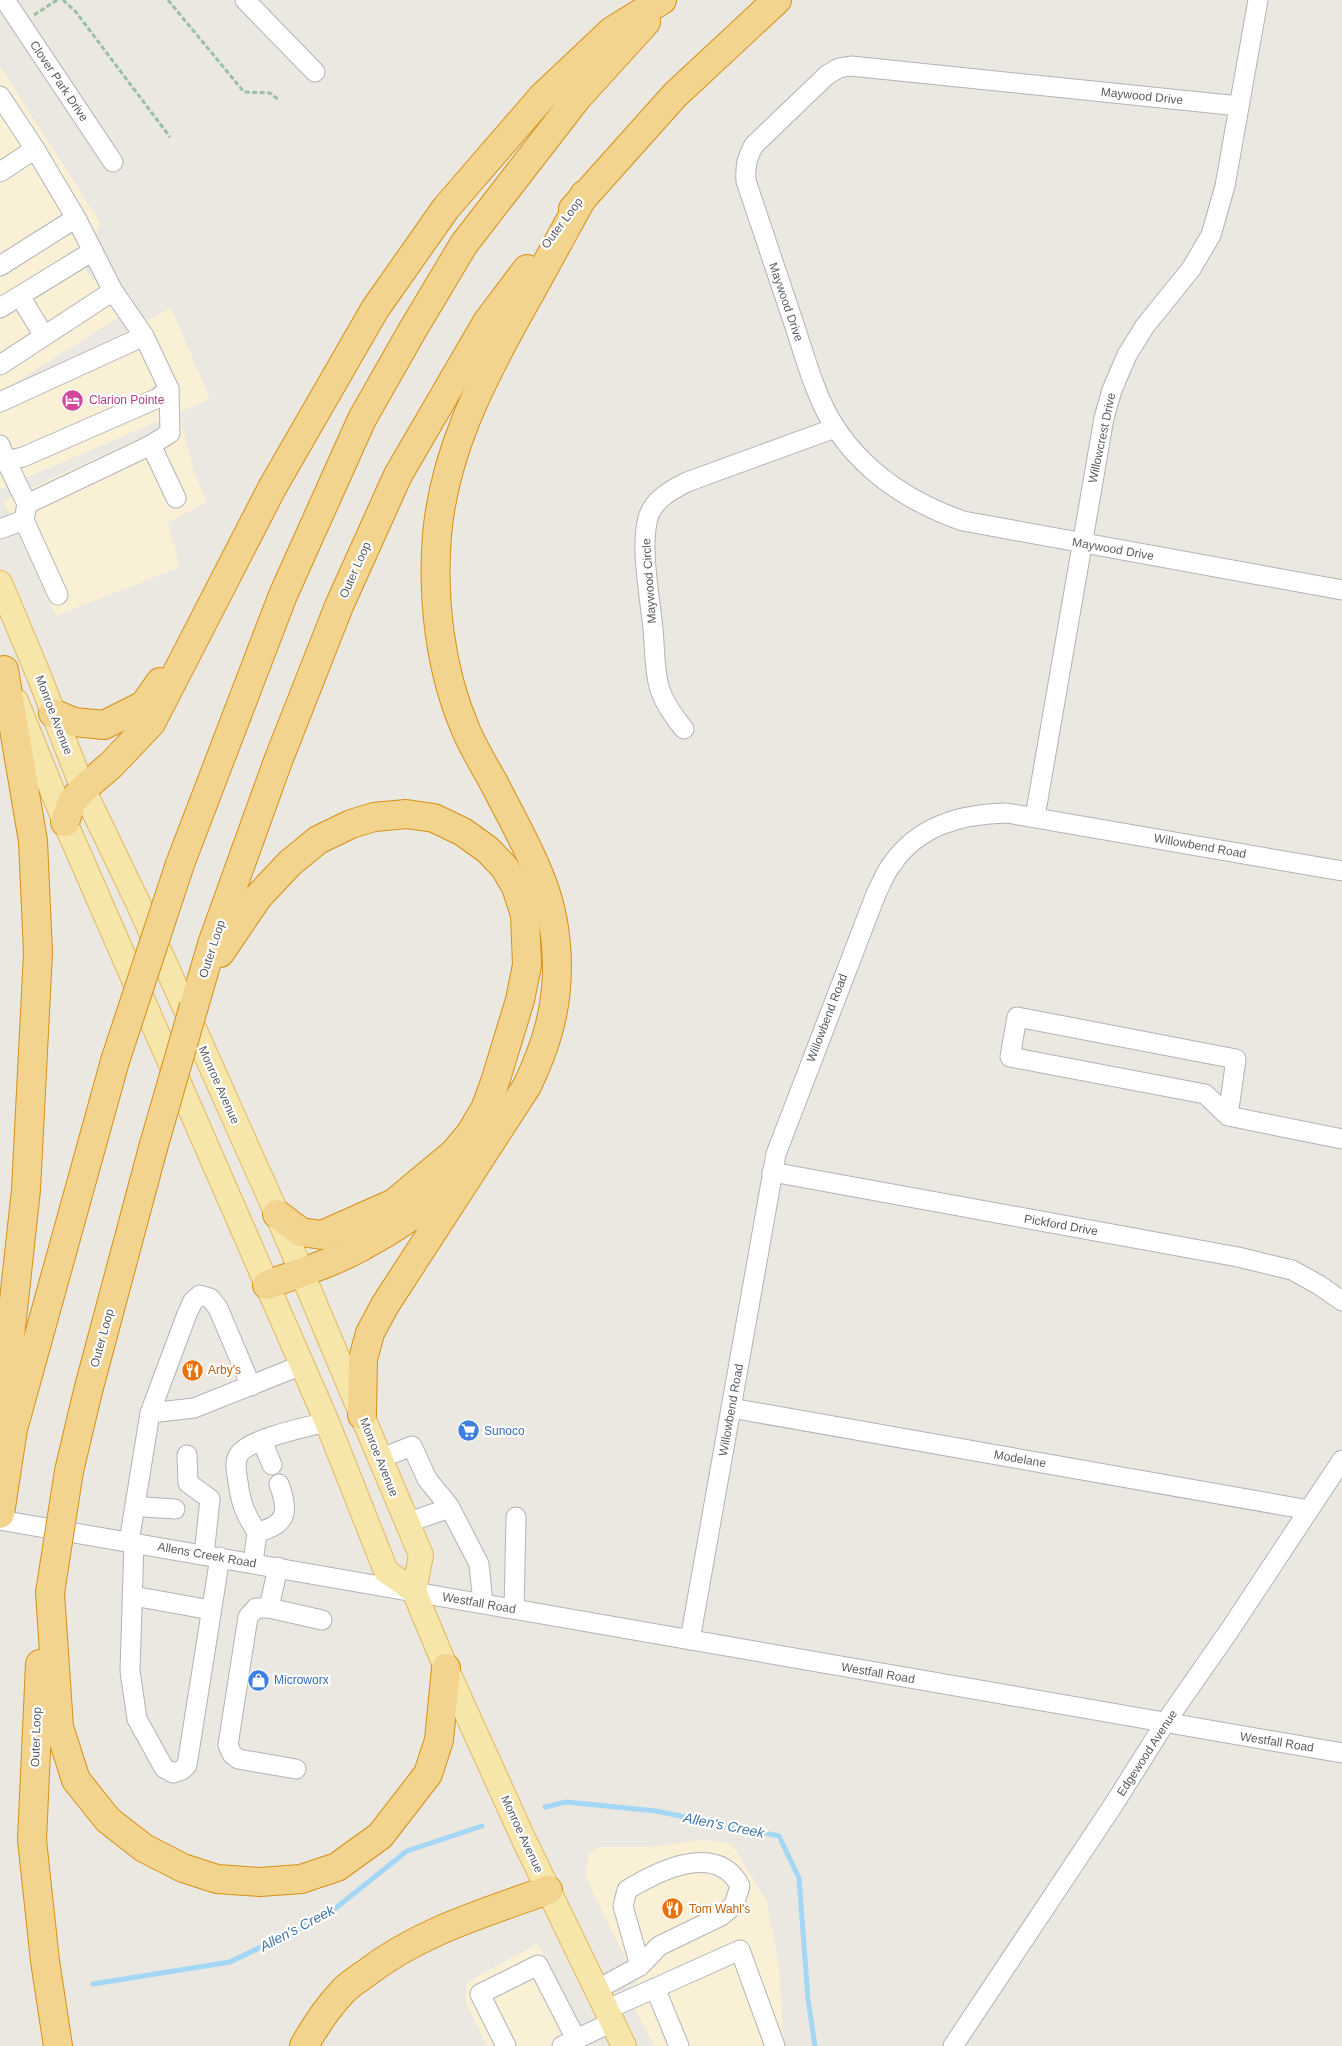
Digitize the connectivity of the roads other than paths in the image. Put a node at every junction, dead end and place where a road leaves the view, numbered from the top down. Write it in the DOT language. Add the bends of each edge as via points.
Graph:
graph roads {
  1 [pos="5,0"];
  2 [pos="245,0"];
  3 [pos="664,0"];
  4 [pos="778,0"];
  5 [pos="1258,0"];
  6 [pos="314,72"];
  7 [pos="0,96"];
  8 [pos="1239,106"];
  9 [pos="35,149"];
  10 [pos="113,162"];
  11 [pos="0,172"];
  12 [pos="584,195"];
  13 [pos="76,218"];
  14 [pos="93,251"];
  15 [pos="0,266"];
  16 [pos="113,291"];
  17 [pos="20,296"];
  18 [pos="0,308"];
  19 [pos="44,336"];
  20 [pos="144,336"];
  21 [pos="0,365"];
  22 [pos="169,389"];
  23 [pos="0,402"];
  24 [pos="835,428"];
  25 [pos="151,445"];
  26 [pos="3,453"];
  27 [pos="176,498"];
  28 [pos="25,512"];
  29 [pos="0,529"];
  30 [pos="1081,543"];
  31 [pos="0,583"];
  32 [pos="1342,590"];
  33 [pos="58,595"];
  34 [pos="195,638"];
  35 [pos="2,666"];
  36 [pos="53,713"];
  37 [pos="684,729"];
  38 [pos="83,788"];
  39 [pos="1035,817"];
  40 [pos="65,822"];
  41 [pos="1342,871"];
  42 [pos="216,948"];
  43 [pos="1228,1116"];
  44 [pos="1342,1139"];
  45 [pos="478,1164"];
  46 [pos="772,1172"];
  47 [pos="277,1214"];
  48 [pos="302,1272"];
  49 [pos="267,1285"];
  50 [pos="1342,1301"];
  51 [pos="302,1365"];
  52 [pos="250,1386"];
  53 [pos="731,1408"];
  54 [pos="150,1413"];
  55 [pos="362,1415"];
  56 [pos="327,1422"];
  57 [pos="262,1440"];
  58 [pos="188,1455"];
  59 [pos="8,1457"];
  60 [pos="379,1459"];
  61 [pos="1342,1460"];
  62 [pos="272,1464"];
  63 [pos="279,1484"];
  64 [pos="136,1502"];
  65 [pos="450,1508"];
  66 [pos="176,1509"];
  67 [pos="1309,1510"];
  68 [pos="0,1514"];
  69 [pos="516,1517"];
  70 [pos="0,1520"];
  71 [pos="406,1523"];
  72 [pos="257,1532"];
  73 [pos="131,1543"];
  74 [pos="212,1556"];
  75 [pos="253,1563"];
  76 [pos="278,1567"];
  77 [pos="414,1591"];
  78 [pos="50,1593"];
  79 [pos="133,1596"];
  80 [pos="483,1603"];
  81 [pos="269,1608"];
  82 [pos="514,1609"];
  83 [pos="211,1610"];
  84 [pos="322,1620"];
  85 [pos="690,1640"];
  86 [pos="446,1668"];
  87 [pos="1165,1723"];
  88 [pos="1342,1752"];
  89 [pos="296,1769"];
  90 [pos="548,1890"];
  91 [pos="640,1966"];
  92 [pos="656,1988"];
  93 [pos="605,2007"];
  94 [pos="569,2043"];
  95 [pos="58,2046"];
  96 [pos="304,2046"];
  97 [pos="506,2046"];
  98 [pos="624,2046"];
  99 [pos="679,2046"];
  100 [pos="775,2046"];
  101 [pos="953,2046"];
  1 -- 10 [label="street, Clover Park Drive"];
  2 -- 6 [label="street"];
  3 -- 34 [label="highway" via="612,31 549,91 446,208 375,308 272,488"];
  3 -- 59 [label="highway, bridge" via="577,98 464,244 371,403 283,595 180,864 115,1061"];
  4 -- 12 [label="highway, Outer Loop" via="675,95"];
  5 -- 8 [label="street, Willowcrest Drive"];
  7 -- 9 [label="street"];
  8 -- 24 [label="street, Maywood Drive" via="866,67 839,68 827,75 754,145 745,166 746,181 816,391"];
  8 -- 30 [label="street, Willowcrest Drive" via="1225,186 1211,235 1191,269 1144,326 1112,390"];
  9 -- 11 [label="street"];
  9 -- 13 [label="street"];
  12 -- 42 [label="highway, Outer Loop" via="487,322 398,475 332,624 278,761"];
  12 -- 45 [label="highway" via="468,411 444,488 437,535 439,620 454,694 465,728 541,879 556,941 554,1001 540,1058 527,1086"];
  13 -- 14 [label="street"];
  13 -- 15 [label="street"];
  14 -- 16 [label="street"];
  14 -- 17 [label="street"];
  16 -- 19 [label="street"];
  16 -- 20 [label="street"];
  17 -- 18 [label="street"];
  17 -- 19 [label="street"];
  19 -- 21 [label="street"];
  20 -- 22 [label="street"];
  20 -- 23 [label="street"];
  22 -- 25 [label="street" via="170,433"];
  22 -- 26 [label="street" via="158,398 23,457"];
  24 -- 30 [label="street, Maywood Drive" via="878,477 939,513 1002,530"];
  24 -- 37 [label="street, Maywood Circle" via="687,482 663,497 649,516 645,551 657,675 663,697"];
  25 -- 27 [label="street"];
  25 -- 28 [label="street"];
  26 -- 28 [label="street"];
  28 -- 29 [label="street"];
  28 -- 33 [label="street"];
  30 -- 32 [label="street, Maywood Drive"];
  30 -- 39 [label="street, Willowcrest Drive"];
  31 -- 36 [label="main road, Monroe Avenue"];
  34 -- 36 [label="highway" via="144,705 104,725 74,722"];
  34 -- 38 [label="highway" via="151,723 111,765"];
  35 -- 40 [label="main road"];
  35 -- 59 [label="highway" via="32,841 38,953 26,1190 10,1337"];
  36 -- 38 [label="main road, Monroe Avenue"];
  38 -- 40 [label="highway" via="72,801"];
  38 -- 47 [label="main road, Monroe Avenue"];
  39 -- 41 [label="street, Willowbend Road"];
  39 -- 46 [label="street, Willowbend Road" via="1007,813 947,821 913,841 891,865 876,894 787,1121"];
  40 -- 49 [label="main road"];
  42 -- 47 [label="highway" via="290,863 318,840 374,817 406,814 434,818 463,832 488,850 505,868 516,887 525,915 527,965 520,1000 485,1109 454,1154 394,1203 322,1235 301,1232"];
  42 -- 78 [label="highway, Outer Loop, bridge" via="194,1006 88,1391 70,1471"];
  43 -- 43 [label="street" via="1204,1094 1010,1056 1017,1017 1236,1059"];
  43 -- 44 [label="street"];
  45 -- 48 [label="highway" via="424,1209 362,1247"];
  45 -- 55 [label="highway" via="370,1333 363,1360"];
  46 -- 50 [label="street, Pickford Drive" via="1238,1257 1292,1270"];
  46 -- 53 [label="street, Willowbend Road"];
  47 -- 48 [label="main road, Monroe Avenue"];
  48 -- 49 [label="highway"];
  48 -- 55 [label="main road, Monroe Avenue"];
  49 -- 51 [label="main road"];
  51 -- 52 [label="street"];
  51 -- 56 [label="main road"];
  52 -- 54 [label="street" via="194,1408"];
  52 -- 54 [label="street" via="218,1308 210,1298 200,1295 193,1301"];
  53 -- 67 [label="street, Modelane"];
  53 -- 85 [label="street, Willowbend Road"];
  54 -- 64 [label="street"];
  55 -- 60 [label="main road, Monroe Avenue"];
  56 -- 57 [label="street"];
  56 -- 77 [label="main road" via="386,1571"];
  57 -- 62 [label="street"];
  57 -- 72 [label="street" via="239,1453 236,1463 242,1504"];
  58 -- 74 [label="street" via="188,1483 210,1499"];
  59 -- 68 [label="highway"];
  60 -- 65 [label="street" via="412,1446 427,1479"];
  60 -- 71 [label="main road, Monroe Avenue"];
  61 -- 67 [label="street, Edgewood Avenue"];
  63 -- 72 [label="street" via="286,1505 284,1515 271,1529"];
  64 -- 66 [label="street" via="144,1507"];
  64 -- 73 [label="street"];
  65 -- 71 [label="street"];
  65 -- 80 [label="street" via="478,1564"];
  67 -- 87 [label="street, Edgewood Avenue"];
  69 -- 82 [label="street"];
  70 -- 73 [label="street, Allens Creek Road"];
  71 -- 77 [label="main road, Monroe Avenue" via="420,1555"];
  72 -- 75 [label="street"];
  73 -- 74 [label="street, Allens Creek Road"];
  73 -- 79 [label="street"];
  74 -- 75 [label="street, Allens Creek Road"];
  74 -- 83 [label="street"];
  75 -- 76 [label="street, Allens Creek Road"];
  76 -- 77 [label="street, Allens Creek Road"];
  76 -- 81 [label="street"];
  77 -- 80 [label="street, Westfall Road"];
  77 -- 86 [label="main road, Monroe Avenue"];
  78 -- 86 [label="highway" via="59,1727 76,1780 108,1820 144,1848 183,1868 217,1879 260,1882 301,1878 337,1868 380,1836 428,1774 439,1740"];
  78 -- 95 [label="highway, Outer Loop" via="38,1676 32,1840"];
  79 -- 83 [label="street"];
  79 -- 83 [label="street" via="130,1671 137,1719 164,1768 173,1772 187,1765"];
  80 -- 82 [label="street, Westfall Road"];
  81 -- 84 [label="street"];
  81 -- 89 [label="street" via="256,1608 248,1617 228,1745 238,1760"];
  82 -- 85 [label="street, Westfall Road"];
  85 -- 87 [label="street, Westfall Road"];
  86 -- 90 [label="main road, Monroe Avenue"];
  87 -- 88 [label="street, Westfall Road"];
  87 -- 101 [label="street, Edgewood Avenue"];
  90 -- 93 [label="main road, Monroe Avenue"];
  90 -- 96 [label="highway" via="430,1934 383,1960 345,1989 322,2016"];
  91 -- 91 [label="street" via="659,1946 721,1916 734,1906 740,1886 734,1875 718,1866 681,1864 648,1877 627,1890 623,1906"];
  91 -- 93 [label="street"];
  92 -- 93 [label="street"];
  92 -- 99 [label="street"];
  92 -- 100 [label="street" via="740,1950"];
  93 -- 94 [label="street"];
  93 -- 98 [label="main road, Monroe Avenue"];
  94 -- 97 [label="street" via="538,1965 480,1994"];
}
